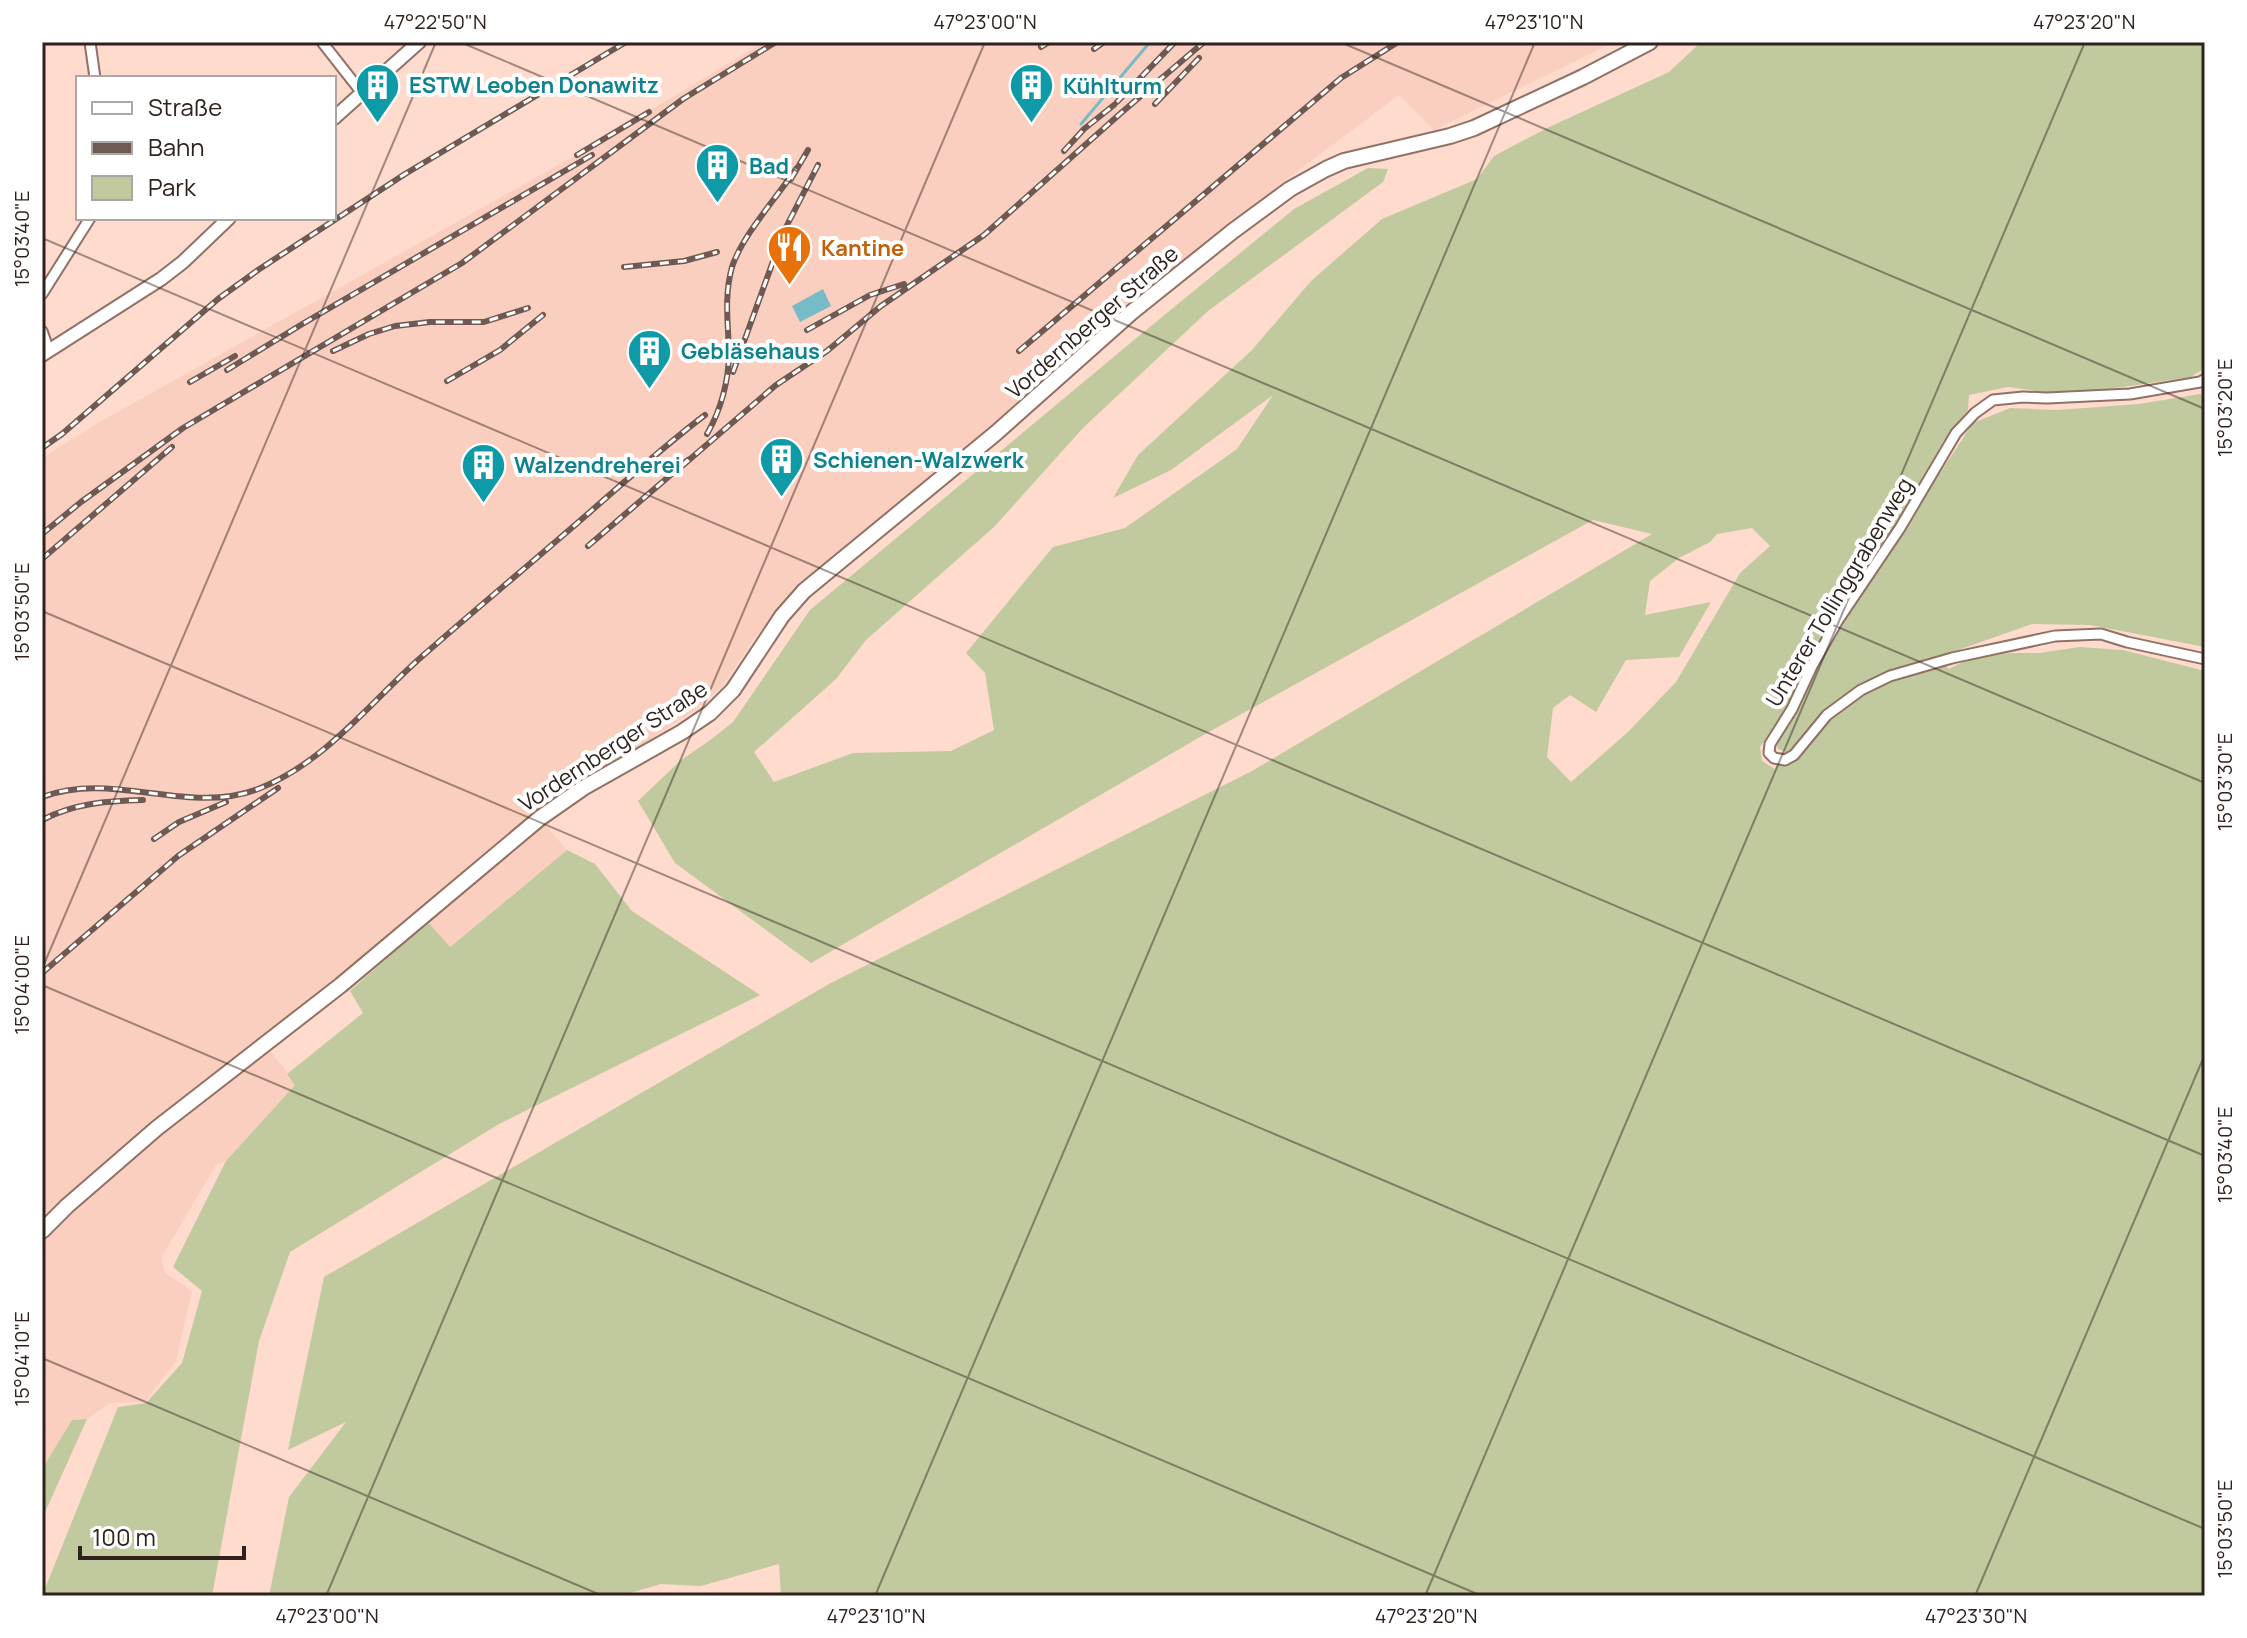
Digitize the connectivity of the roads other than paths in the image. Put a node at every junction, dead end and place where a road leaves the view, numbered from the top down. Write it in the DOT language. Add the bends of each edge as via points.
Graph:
graph roads {
  1 [pos="90,42"];
  2 [pos="322,42"];
  3 [pos="419,42"];
  4 [pos="1650,42"];
  5 [pos="95,76"];
  6 [pos="362,93"];
  7 [pos="336,116"];
  8 [pos="89,220"];
  9 [pos="227,220"];
  10 [pos="42,294"];
  11 [pos="42,331"];
  12 [pos="46,353"];
  13 [pos="2205,379"];
  14 [pos="2205,659"];
  15 [pos="42,1231"];
  1 -- 5 [label="street"];
  2 -- 6 [label="street"];
  3 -- 6 [label="main road"];
  4 -- 15 [label="main road, Vordernberger Straße" via="1474,128 1326,169 1233,231 804,591 733,690 710,713 540,818 341,985 157,1128"];
  6 -- 7 [label="main road"];
  8 -- 10 [label="street"];
  9 -- 12 [label="main road" via="161,279"];
  11 -- 12 [label="street"];
  13 -- 14 [label="street, Unterer Tollinggrabenweg" via="2130,394 1993,400 1975,413 1956,433 1838,620 1769,753 1785,760 1794,755 1844,702 1890,676 2027,641 2101,634"];
}
